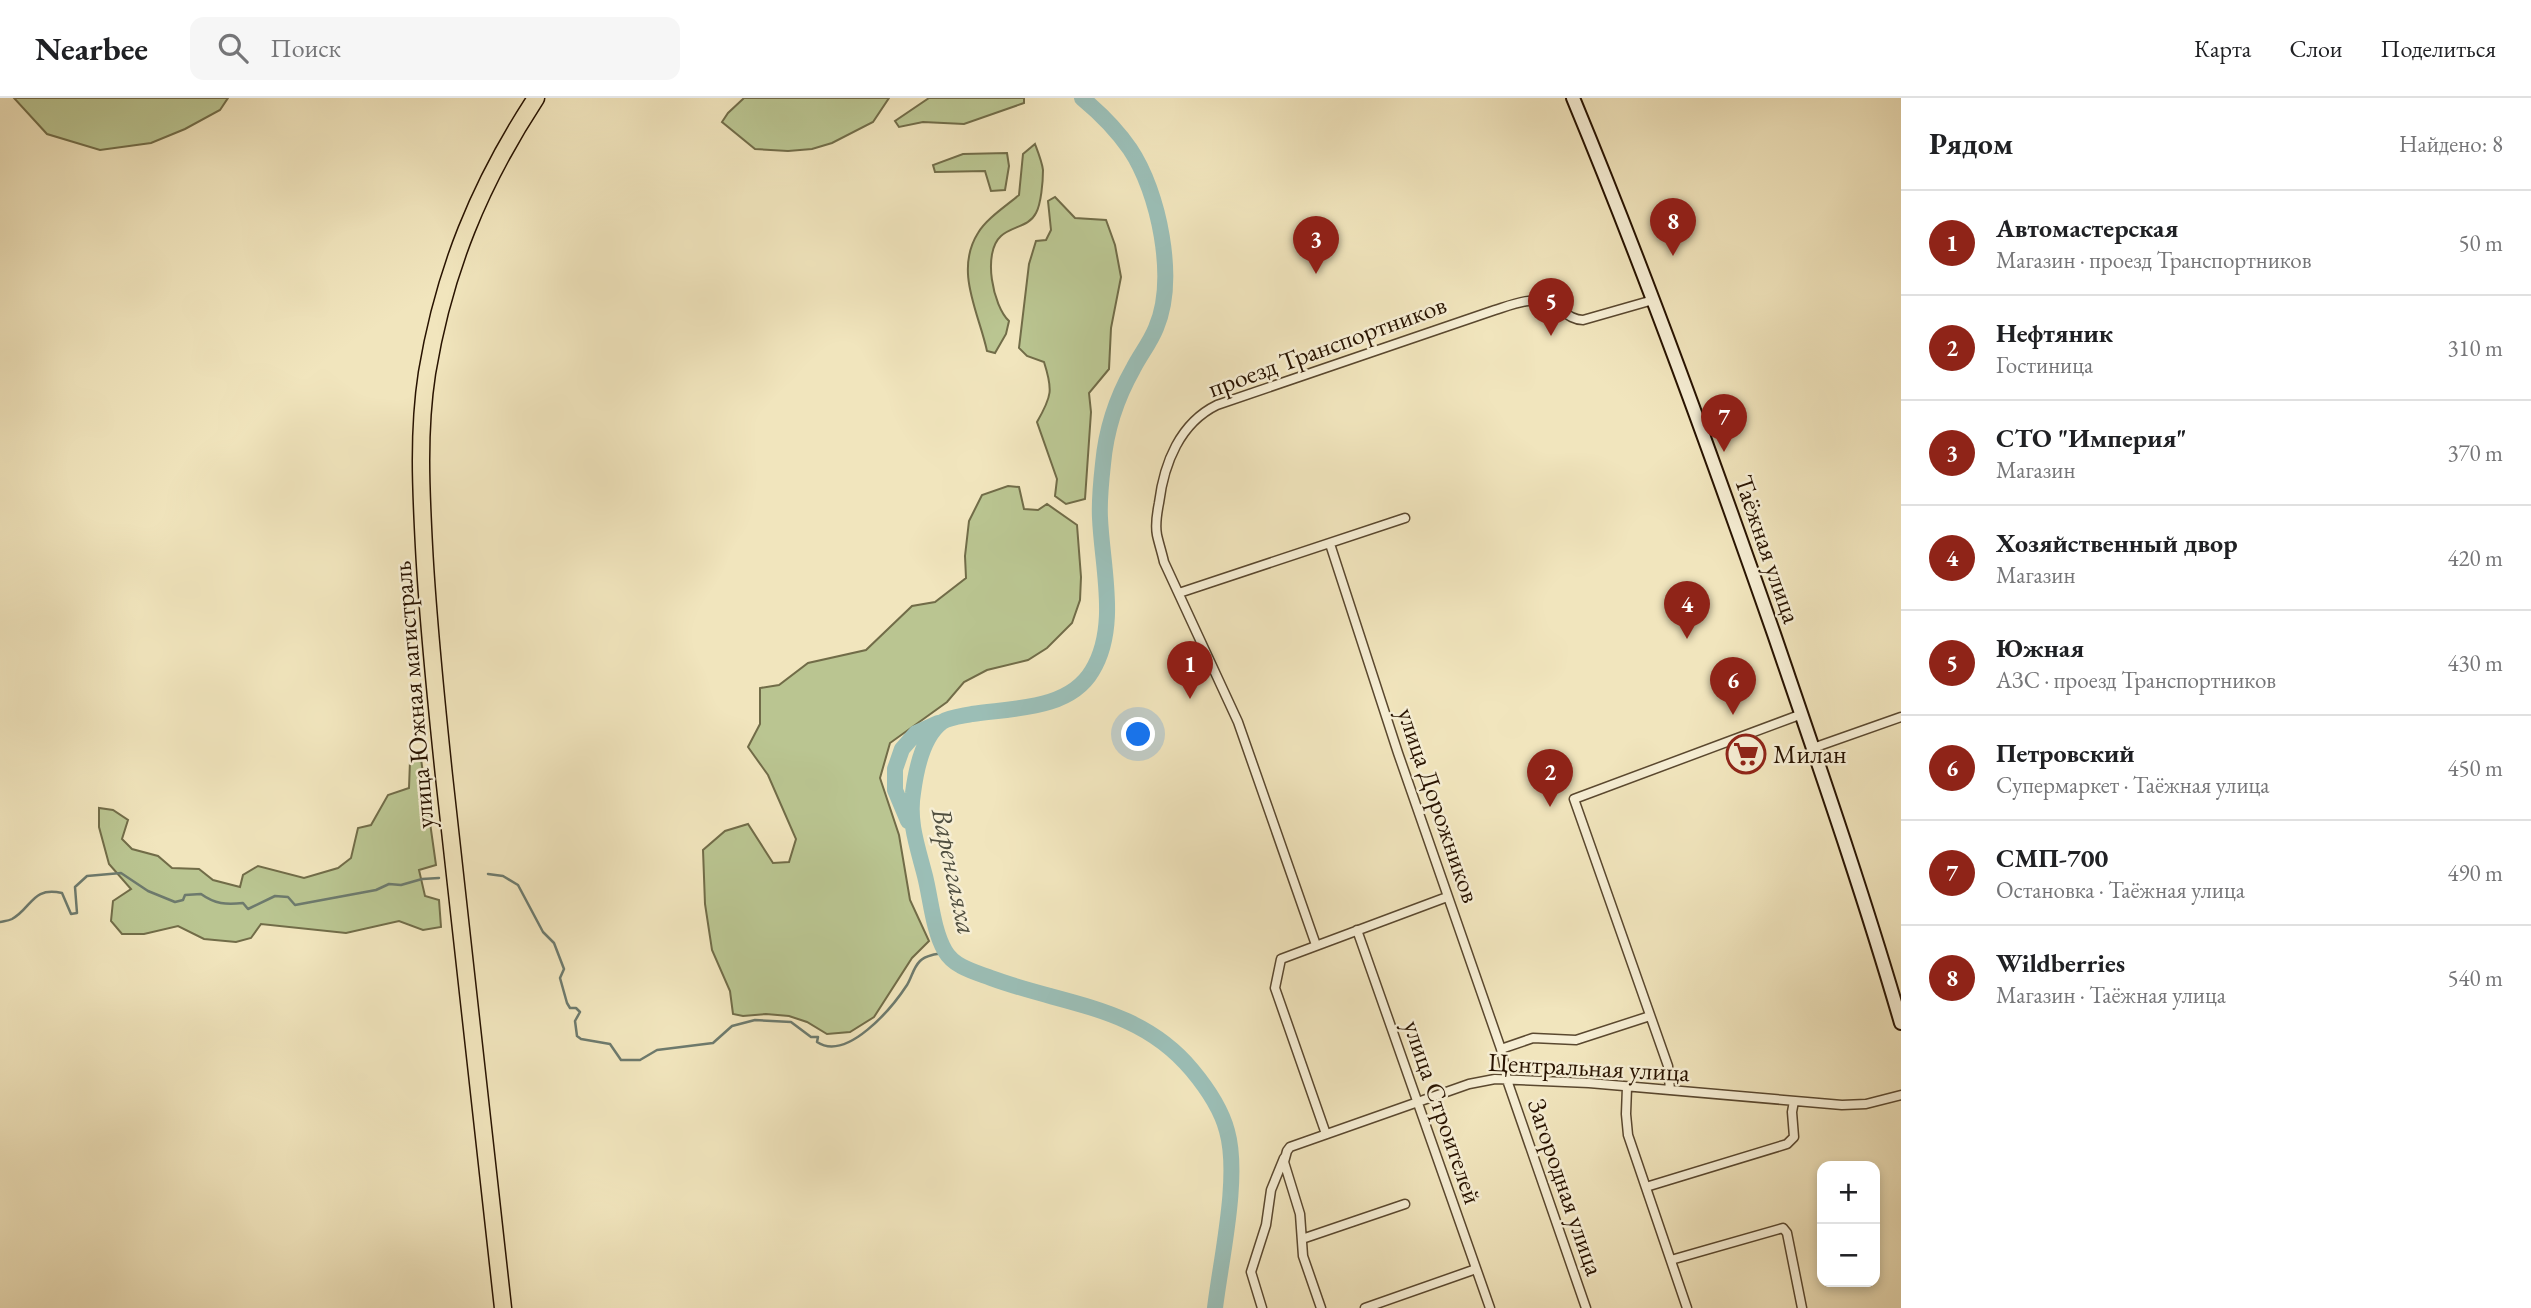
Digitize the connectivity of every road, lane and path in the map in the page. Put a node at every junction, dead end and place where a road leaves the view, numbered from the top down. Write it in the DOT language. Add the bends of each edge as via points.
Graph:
graph roads {
  1 [pos="536,98"];
  2 [pos="1573,98"];
  3 [pos="1653,300"];
  4 [pos="1405,518"];
  5 [pos="1329,544"];
  6 [pos="1179,593"];
  7 [pos="1801,713"];
  8 [pos="1901,717"];
  9 [pos="1813,748"];
  10 [pos="1447,897"];
  11 [pos="1357,930"];
  12 [pos="1316,945"];
  13 [pos="1650,1016"];
  14 [pos="1901,1023"];
  15 [pos="1501,1049"];
  16 [pos="1507,1080"];
  17 [pos="1627,1087"];
  18 [pos="1670,1090"];
  19 [pos="1901,1095"];
  20 [pos="1794,1101"];
  21 [pos="1418,1102"];
  22 [pos="1326,1134"];
  23 [pos="1286,1154"];
  24 [pos="1646,1187"];
  25 [pos="1405,1204"];
  26 [pos="1302,1239"];
  27 [pos="1671,1260"];
  28 [pos="1476,1269"];
  29 [pos="503,1308"];
  30 [pos="1262,1308"];
  31 [pos="1321,1308"];
  32 [pos="1365,1308"];
  33 [pos="1490,1308"];
  34 [pos="1586,1308"];
  35 [pos="1688,1308"];
  36 [pos="1802,1308"];
  1 -- 29 [label="highway, улица Южная магистраль" via="496,162 460,242 427,376 421,460 434,682"];
  2 -- 3 [label="street, Таёжная улица"];
  3 -- 6 [label="street, проезд Транспортников" via="1583,320 1548,302 1513,304 1206,411 1180,439 1161,483 1157,534"];
  3 -- 7 [label="street, Таёжная улица"];
  4 -- 5 [label="street"];
  5 -- 6 [label="street"];
  5 -- 10 [label="street, улица Дорожников"];
  6 -- 12 [label="street, проезд Транспортников" via="1238,722"];
  7 -- 9 [label="street, Таёжная улица"];
  7 -- 13 [label="street" via="1574,799"];
  8 -- 9 [label="street"];
  9 -- 14 [label="street, Таёжная улица"];
  10 -- 11 [label="street"];
  10 -- 15 [label="street, улица Дорожников"];
  11 -- 12 [label="street"];
  11 -- 21 [label="street, улица Строителей"];
  12 -- 22 [label="street" via="1281,959 1275,988"];
  13 -- 15 [label="street" via="1576,1040 1533,1038"];
  13 -- 18 [label="street" via="1668,1066"];
  15 -- 16 [label="street, улица Дорожников"];
  16 -- 17 [label="street, Центральная улица"];
  16 -- 21 [label="street, Центральная улица" via="1479,1081"];
  16 -- 34 [label="street, Загородная улица"];
  17 -- 18 [label="street, Центральная улица"];
  17 -- 24 [label="street" via="1628,1135"];
  18 -- 20 [label="street, Центральная улица"];
  19 -- 20 [label="street, Центральная улица" via="1854,1105"];
  20 -- 24 [label="street" via="1794,1137 1787,1144"];
  21 -- 22 [label="street, Центральная улица"];
  21 -- 28 [label="street, улица Строителей"];
  22 -- 23 [label="street, Центральная улица" via="1290,1147"];
  23 -- 26 [label="street"];
  23 -- 30 [label="street" via="1271,1190 1266,1225 1252,1265"];
  24 -- 27 [label="street"];
  25 -- 26 [label="street"];
  26 -- 31 [label="street" via="1303,1256"];
  27 -- 35 [label="street"];
  27 -- 36 [label="street" via="1783,1228"];
  28 -- 32 [label="street"];
  28 -- 33 [label="street, улица Строителей"];
}
